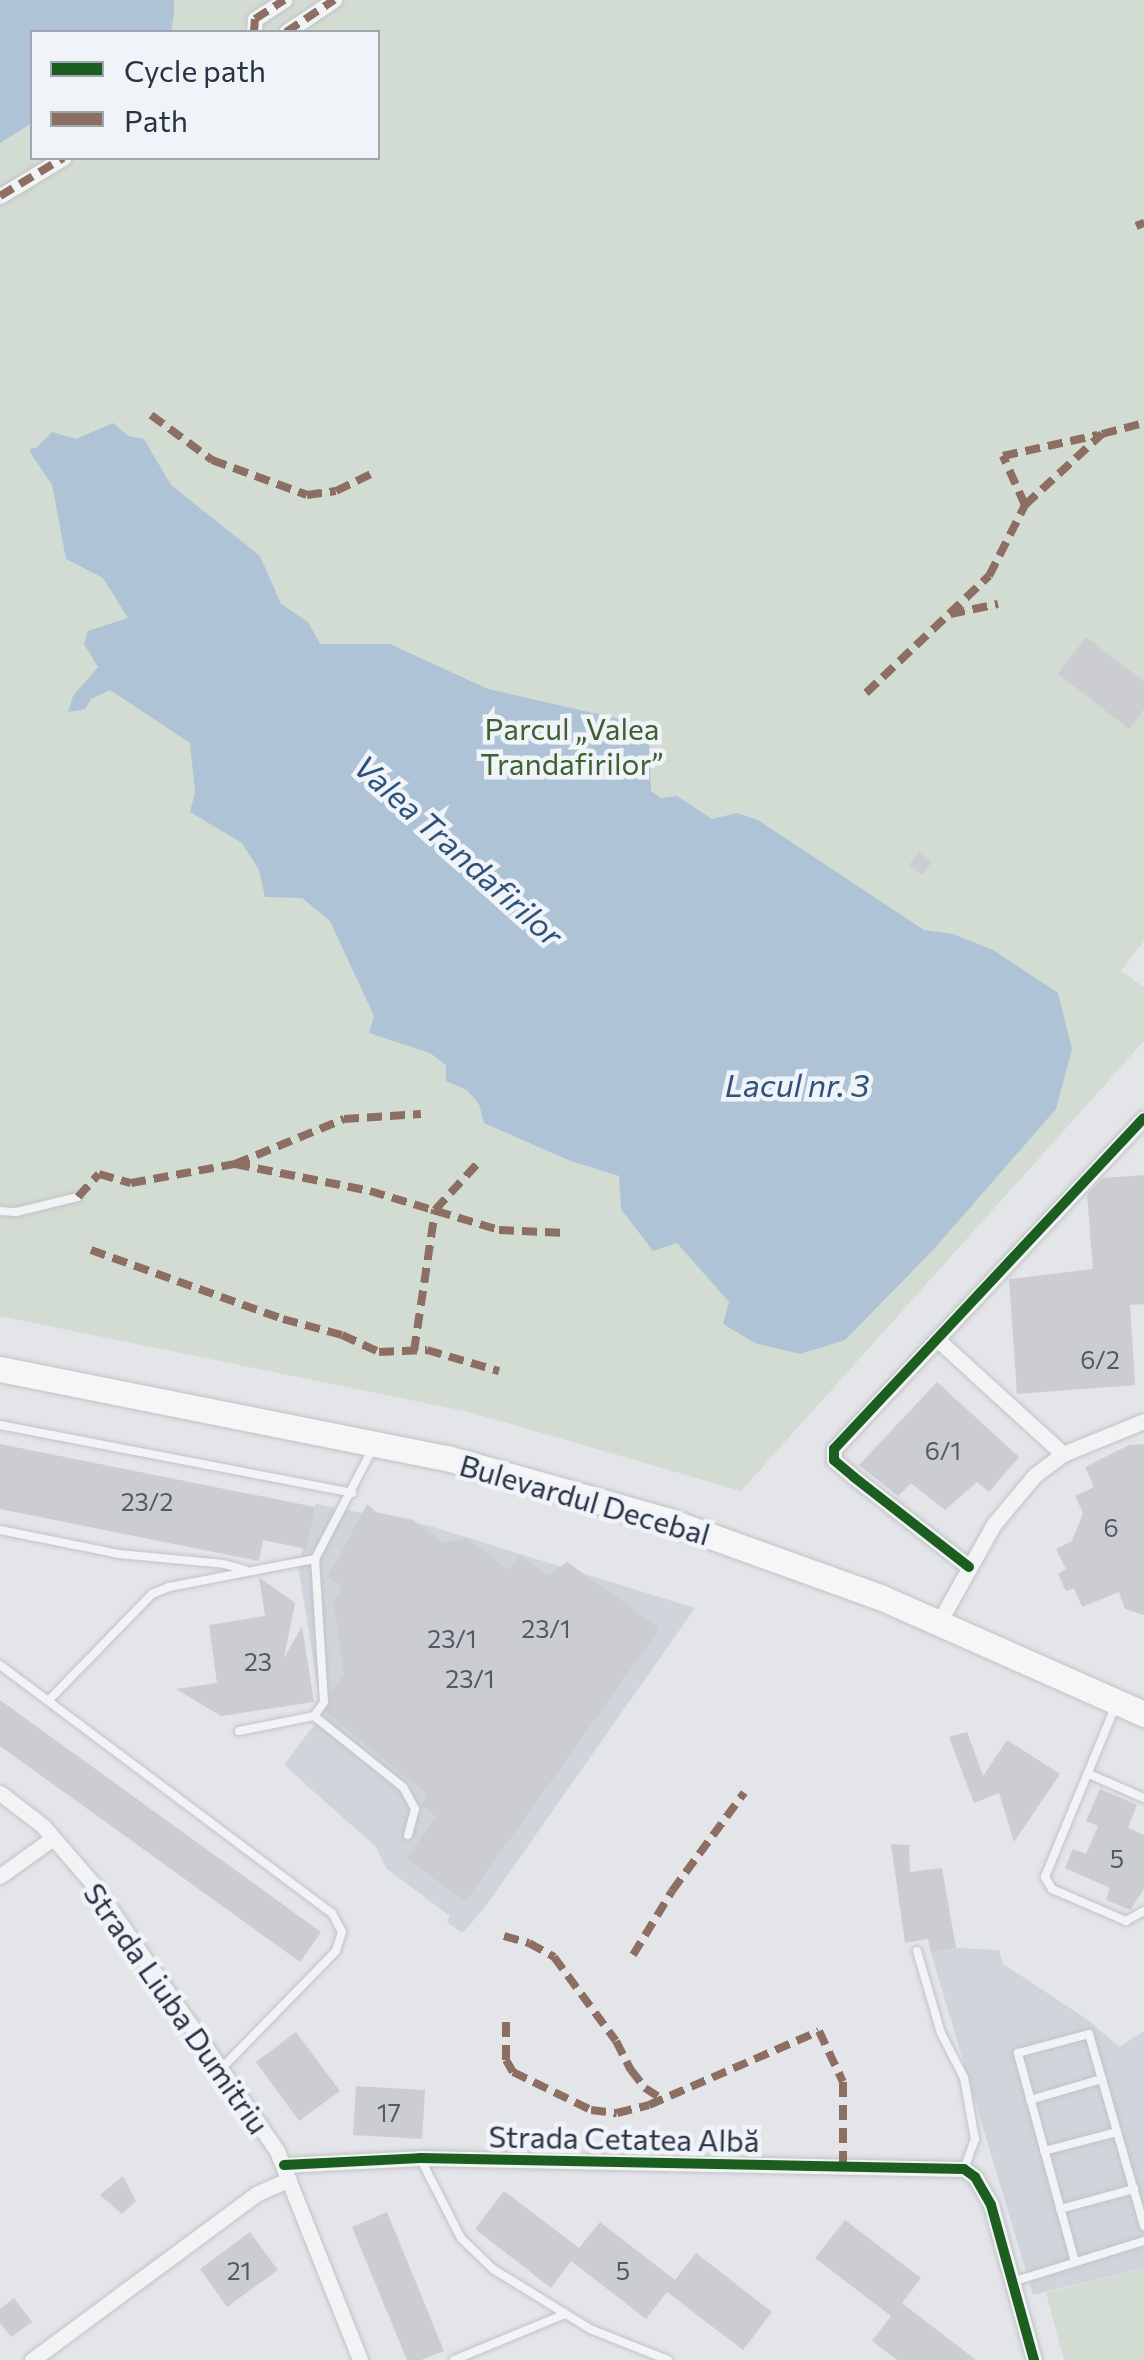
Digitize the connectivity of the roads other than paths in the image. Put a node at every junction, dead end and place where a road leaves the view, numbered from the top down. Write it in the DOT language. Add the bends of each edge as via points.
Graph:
graph roads {
  1 [pos="284,0"];
  2 [pos="334,0"];
  3 [pos="254,30"];
  4 [pos="289,30"];
  5 [pos="60,160"];
  6 [pos="0,196"];
  7 [pos="1144,1118"];
  8 [pos="78,1198"];
  9 [pos="0,1211"];
  10 [pos="937,1340"];
  11 [pos="0,1369"];
  12 [pos="1144,1421"];
  13 [pos="0,1424"];
  14 [pos="374,1442"];
  15 [pos="1064,1454"];
  16 [pos="353,1493"];
  17 [pos="0,1530"];
  18 [pos="315,1559"];
  19 [pos="969,1568"];
  20 [pos="250,1572"];
  21 [pos="938,1624"];
  22 [pos="0,1665"];
  23 [pos="50,1700"];
  24 [pos="1116,1702"];
  25 [pos="1144,1714"];
  26 [pos="314,1716"];
  27 [pos="239,1731"];
  28 [pos="1089,1774"];
  29 [pos="0,1794"];
  30 [pos="1144,1798"];
  31 [pos="408,1835"];
  32 [pos="53,1838"];
  33 [pos="0,1876"];
  34 [pos="1144,1911"];
  35 [pos="917,1951"];
  36 [pos="221,2069"];
  37 [pos="1102,2079"];
  38 [pos="1030,2100"];
  39 [pos="1118,2132"];
  40 [pos="1044,2151"];
  41 [pos="420,2158"];
  42 [pos="964,2169"];
  43 [pos="287,2172"];
  44 [pos="1134,2189"];
  45 [pos="1060,2209"];
  46 [pos="1144,2226"];
  47 [pos="1144,2241"];
  48 [pos="1075,2262"];
  49 [pos="1012,2282"];
  50 [pos="564,2314"];
  51 [pos="32,2360"];
  52 [pos="360,2360"];
  53 [pos="454,2360"];
  54 [pos="668,2360"];
  55 [pos="1034,2360"];
  1 -- 3 [label="street" via="255,18"];
  2 -- 4 [label="street"];
  5 -- 6 [label="street"];
  7 -- 10 [label="street"];
  8 -- 9 [label="lane"];
  10 -- 15 [label="street"];
  10 -- 19 [label="street" via="832,1454"];
  11 -- 14 [label="main road, Bulevardul Decebal"];
  12 -- 15 [label="street"];
  13 -- 16 [label="lane"];
  14 -- 16 [label="lane"];
  14 -- 21 [label="main road, Bulevardul Decebal" via="500,1470 666,1520"];
  15 -- 19 [label="street" via="1007,1505"];
  16 -- 18 [label="lane"];
  17 -- 20 [label="lane"];
  18 -- 20 [label="lane"];
  18 -- 26 [label="lane" via="324,1702"];
  19 -- 21 [label="street"];
  20 -- 23 [label="lane" via="152,1594"];
  21 -- 24 [label="main road, Bulevardul Decebal"];
  22 -- 23 [label="lane"];
  23 -- 36 [label="lane" via="332,1912 342,1932 336,1952"];
  24 -- 25 [label="main road, Bulevardul Decebal"];
  24 -- 28 [label="lane"];
  26 -- 27 [label="lane"];
  26 -- 31 [label="lane" via="403,1787 415,1809"];
  28 -- 30 [label="lane"];
  28 -- 34 [label="lane" via="1050,1858 1047,1883 1126,1921"];
  29 -- 32 [label="street, Strada Liuba Dumitriu"];
  32 -- 33 [label="street"];
  32 -- 36 [label="street, Strada Liuba Dumitriu" via="93,1884"];
  35 -- 42 [label="lane" via="940,2033 964,2078 975,2139"];
  36 -- 43 [label="street, Strada Liuba Dumitriu"];
  37 -- 38 [label="lane"];
  37 -- 38 [label="lane" via="1089,2034 1018,2053"];
  37 -- 39 [label="lane"];
  38 -- 40 [label="lane"];
  39 -- 40 [label="lane"];
  39 -- 44 [label="lane"];
  40 -- 45 [label="lane"];
  41 -- 42 [label="street, Strada Cetatea Albă"];
  41 -- 43 [label="street, Strada Cetatea Albă"];
  41 -- 50 [label="lane" via="473,2252"];
  42 -- 49 [label="street" via="991,2205"];
  43 -- 51 [label="street, Strada Cetatea Albă"];
  43 -- 52 [label="street, Strada Liuba Dumitriu"];
  44 -- 45 [label="lane"];
  44 -- 46 [label="lane"];
  45 -- 48 [label="lane"];
  47 -- 48 [label="lane"];
  48 -- 49 [label="lane"];
  49 -- 55 [label="street"];
  50 -- 53 [label="lane"];
  50 -- 54 [label="lane"];
}
